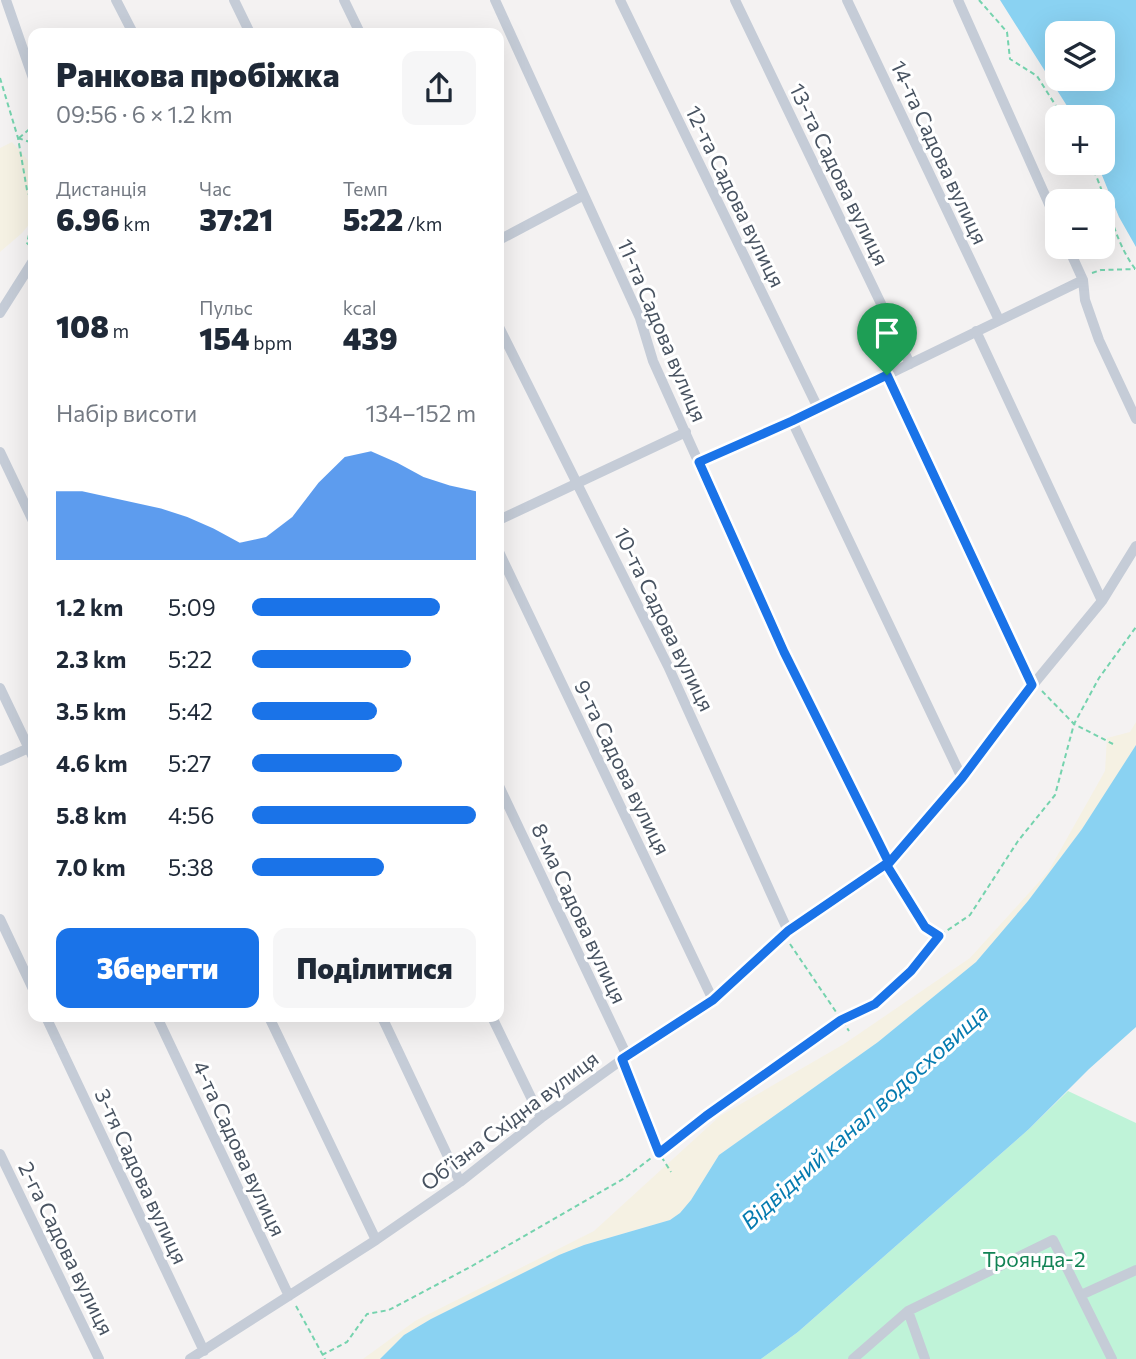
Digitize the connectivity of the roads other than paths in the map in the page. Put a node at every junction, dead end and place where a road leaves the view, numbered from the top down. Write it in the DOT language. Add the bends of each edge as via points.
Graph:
graph roads {
  1 [pos="6,0"];
  2 [pos="116,0"];
  3 [pos="234,0"];
  4 [pos="344,0"];
  5 [pos="495,0"];
  6 [pos="621,0"];
  7 [pos="735,0"];
  8 [pos="847,0"];
  9 [pos="958,0"];
  10 [pos="130,28"];
  11 [pos="248,28"];
  12 [pos="358,28"];
  13 [pos="28,64"];
  14 [pos="584,195"];
  15 [pos="1045,195"];
  16 [pos="504,237"];
  17 [pos="1073,259"];
  18 [pos="28,274"];
  19 [pos="1082,279"];
  20 [pos="0,313"];
  21 [pos="999,320"];
  22 [pos="976,331"];
  23 [pos="504,337"];
  24 [pos="910,365"];
  25 [pos="887,375"];
  26 [pos="818,408"];
  27 [pos="1136,419"];
  28 [pos="792,421"];
  29 [pos="686,432"];
  30 [pos="0,452"];
  31 [pos="699,462"];
  32 [pos="577,483"];
  33 [pos="28,511"];
  34 [pos="504,518"];
  35 [pos="1136,546"];
  36 [pos="504,561"];
  37 [pos="1102,601"];
  38 [pos="1033,684"];
  39 [pos="0,688"];
  40 [pos="28,742"];
  41 [pos="28,751"];
  42 [pos="0,761"];
  43 [pos="962,778"];
  44 [pos="504,797"];
  45 [pos="888,864"];
  46 [pos="0,919"];
  47 [pos="786,933"];
  48 [pos="28,978"];
  49 [pos="713,1000"];
  50 [pos="48,1022"];
  51 [pos="159,1022"];
  52 [pos="272,1022"];
  53 [pos="384,1022"];
  54 [pos="494,1022"];
  55 [pos="624,1058"];
  56 [pos="541,1118"];
  57 [pos="0,1154"];
  58 [pos="460,1182"];
  59 [pos="376,1240"];
  60 [pos="1136,1270"];
  61 [pos="1081,1295"];
  62 [pos="290,1296"];
  63 [pos="908,1311"];
  64 [pos="204,1351"];
  65 [pos="99,1359"];
  66 [pos="190,1359"];
  67 [pos="853,1359"];
  68 [pos="925,1359"];
  69 [pos="1112,1359"];
  1 -- 13 [label="street"];
  2 -- 10 [label="street"];
  3 -- 11 [label="street"];
  4 -- 12 [label="street"];
  5 -- 14 [label="street, 11-та Садова вулиця"];
  6 -- 26 [label="street, 12-та Садова вулиця"];
  7 -- 24 [label="street, 13-та Садова вулиця"];
  8 -- 21 [label="street, 14-та Садова вулиця"];
  9 -- 15 [label="street"];
  14 -- 16 [label="street"];
  14 -- 29 [label="street, 11-та Садова вулиця"];
  17 -- 19 [label="street"];
  18 -- 20 [label="street"];
  19 -- 21 [label="street"];
  19 -- 27 [label="street" via="1099,340"];
  21 -- 22 [label="street"];
  22 -- 24 [label="street"];
  22 -- 37 [label="street"];
  23 -- 32 [label="street, 10-та Садова вулиця"];
  24 -- 25 [label="street"];
  25 -- 26 [label="street"];
  25 -- 38 [label="street"];
  26 -- 28 [label="street"];
  28 -- 31 [label="street"];
  28 -- 43 [label="street"];
  29 -- 31 [label="street, 11-та Садова вулиця"];
  29 -- 32 [label="street"];
  30 -- 33 [label="street"];
  31 -- 45 [label="street, 11-та Садова вулиця" via="784,652"];
  32 -- 34 [label="street"];
  32 -- 47 [label="street, 10-та Садова вулиця" via="668,666"];
  35 -- 37 [label="street, Обʼїзна Східна вулиця"];
  36 -- 49 [label="street, 9-та Садова вулиця"];
  37 -- 38 [label="street, Обʼїзна Східна вулиця"];
  38 -- 43 [label="street, Обʼїзна Східна вулиця"];
  39 -- 40 [label="street"];
  41 -- 42 [label="street"];
  43 -- 45 [label="street, Обʼїзна Східна вулиця"];
  44 -- 55 [label="street, 8-ма Садова вулиця"];
  45 -- 47 [label="street, Обʼїзна Східна вулиця"];
  46 -- 48 [label="street"];
  47 -- 49 [label="street, Обʼїзна Східна вулиця"];
  49 -- 55 [label="street, Обʼїзна Східна вулиця"];
  50 -- 64 [label="street, 3-тя Садова вулиця"];
  51 -- 62 [label="street, 4-та Садова вулиця"];
  52 -- 59 [label="street"];
  53 -- 58 [label="street"];
  54 -- 56 [label="street"];
  55 -- 56 [label="street, Обʼїзна Східна вулиця"];
  56 -- 58 [label="street, Обʼїзна Східна вулиця"];
  57 -- 65 [label="street, 2-га Садова вулиця"];
  58 -- 59 [label="street, Обʼїзна Східна вулиця"];
  59 -- 62 [label="street, Обʼїзна Східна вулиця"];
  60 -- 61 [label="street"];
  61 -- 63 [label="street" via="1053,1240"];
  61 -- 69 [label="street"];
  62 -- 64 [label="street, Обʼїзна Східна вулиця"];
  63 -- 67 [label="street"];
  63 -- 68 [label="street"];
  64 -- 66 [label="street, Обʼїзна Східна вулиця"];
}
